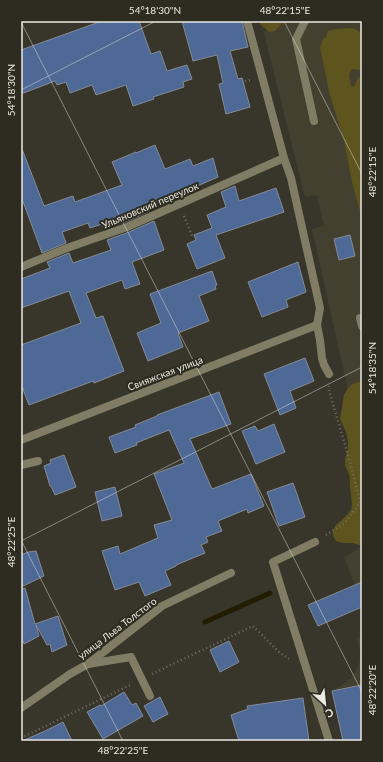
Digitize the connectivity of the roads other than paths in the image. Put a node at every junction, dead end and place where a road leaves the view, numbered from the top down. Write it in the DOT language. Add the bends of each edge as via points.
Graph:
graph roads {
  1 [pos="247,21"];
  2 [pos="305,21"];
  3 [pos="314,121"];
  4 [pos="284,158"];
  5 [pos="21,267"];
  6 [pos="360,318"];
  7 [pos="317,325"];
  8 [pos="362,326"];
  9 [pos="329,374"];
  10 [pos="21,440"];
  11 [pos="38,461"];
  12 [pos="21,465"];
  13 [pos="315,542"];
  14 [pos="231,573"];
  15 [pos="88,664"];
  16 [pos="150,696"];
  17 [pos="21,708"];
  18 [pos="330,741"];
  1 -- 4 [label="street"];
  2 -- 3 [label="street" via="296,39"];
  4 -- 5 [label="street, Ульяновский переулок" via="127,227"];
  4 -- 7 [label="street" via="291,178 320,308"];
  6 -- 8 [label="street"];
  7 -- 9 [label="street" via="322,358"];
  7 -- 10 [label="street, Свияжская улица"];
  11 -- 12 [label="street"];
  13 -- 18 [label="street" via="273,562"];
  14 -- 15 [label="street, улица Льва Толстого" via="162,606"];
  15 -- 16 [label="street" via="131,657"];
  15 -- 17 [label="street, улица Льва Толстого"];
}
